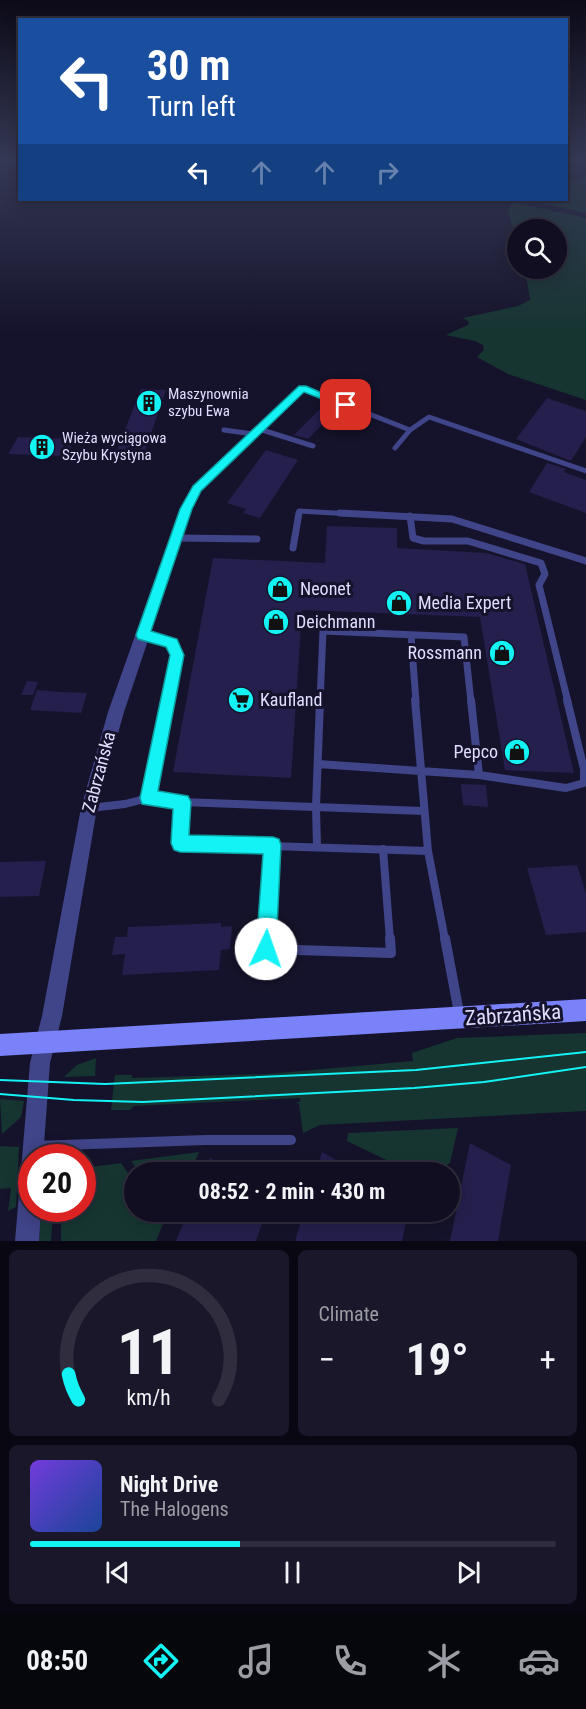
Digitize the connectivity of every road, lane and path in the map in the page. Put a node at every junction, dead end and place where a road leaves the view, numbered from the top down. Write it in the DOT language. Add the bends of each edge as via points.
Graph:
graph roads {
  1 [pos="259,429"];
  2 [pos="224,430"];
  3 [pos="410,430"];
  4 [pos="253,434"];
  5 [pos="313,446"];
  6 [pos="395,448"];
  7 [pos="586,471"];
  8 [pos="186,509"];
  9 [pos="410,516"];
  10 [pos="177,538"];
  11 [pos="257,539"];
  12 [pos="293,548"];
  13 [pos="586,561"];
  14 [pos="143,635"];
  15 [pos="411,635"];
  16 [pos="318,764"];
  17 [pos="421,772"];
  18 [pos="479,776"];
  19 [pos="148,798"];
  20 [pos="182,802"];
  21 [pos="316,807"];
  22 [pos="89,808"];
  23 [pos="423,811"];
  24 [pos="273,845"];
  25 [pos="317,847"];
  26 [pos="383,849"];
  27 [pos="428,851"];
  28 [pos="586,1010"];
  29 [pos="460,1019"];
  30 [pos="45,1043"];
  31 [pos="0,1045"];
  32 [pos="291,1140"];
  33 [pos="33,1144"];
  34 [pos="96,1149"];
  35 [pos="28,1222"];
  36 [pos="27,1241"];
  1 -- 3 [label="lane" via="303,388"];
  1 -- 4 [label="lane"];
  1 -- 5 [label="lane"];
  2 -- 4 [label="lane"];
  3 -- 6 [label="lane"];
  3 -- 7 [label="lane" via="429,417"];
  4 -- 8 [label="lane" via="197,489"];
  8 -- 10 [label="street, Zabrzańska"];
  9 -- 12 [label="lane" via="298,511"];
  9 -- 13 [label="lane" via="452,519"];
  9 -- 18 [label="lane" via="413,538 468,541 541,563 545,574 539,585 584,769 584,783 566,788"];
  10 -- 11 [label="lane"];
  10 -- 14 [label="street, Zabrzańska"];
  14 -- 19 [label="lane" via="172,643 177,655"];
  14 -- 22 [label="street, Zabrzańska"];
  15 -- 16 [label="lane" via="323,631"];
  15 -- 17 [label="lane"];
  15 -- 18 [label="lane" via="464,637"];
  16 -- 17 [label="lane"];
  16 -- 21 [label="lane"];
  17 -- 18 [label="lane"];
  17 -- 23 [label="lane"];
  19 -- 20 [label="lane"];
  19 -- 22 [label="lane"];
  20 -- 21 [label="lane"];
  20 -- 24 [label="lane" via="180,843"];
  21 -- 23 [label="lane"];
  21 -- 25 [label="lane"];
  22 -- 30 [label="street, Zabrzańska"];
  23 -- 27 [label="lane"];
  24 -- 25 [label="lane"];
  24 -- 26 [label="lane" via="266,949 391,953"];
  25 -- 26 [label="lane"];
  26 -- 27 [label="lane"];
  27 -- 29 [label="lane"];
  28 -- 29 [label="main road, Zabrzańska"];
  29 -- 30 [label="main road, Zabrzańska"];
  30 -- 31 [label="main road, Zabrzańska"];
  30 -- 33 [label="street"];
  32 -- 34 [label="lane" via="205,1140"];
  35 -- 36 [label="street"];
}
